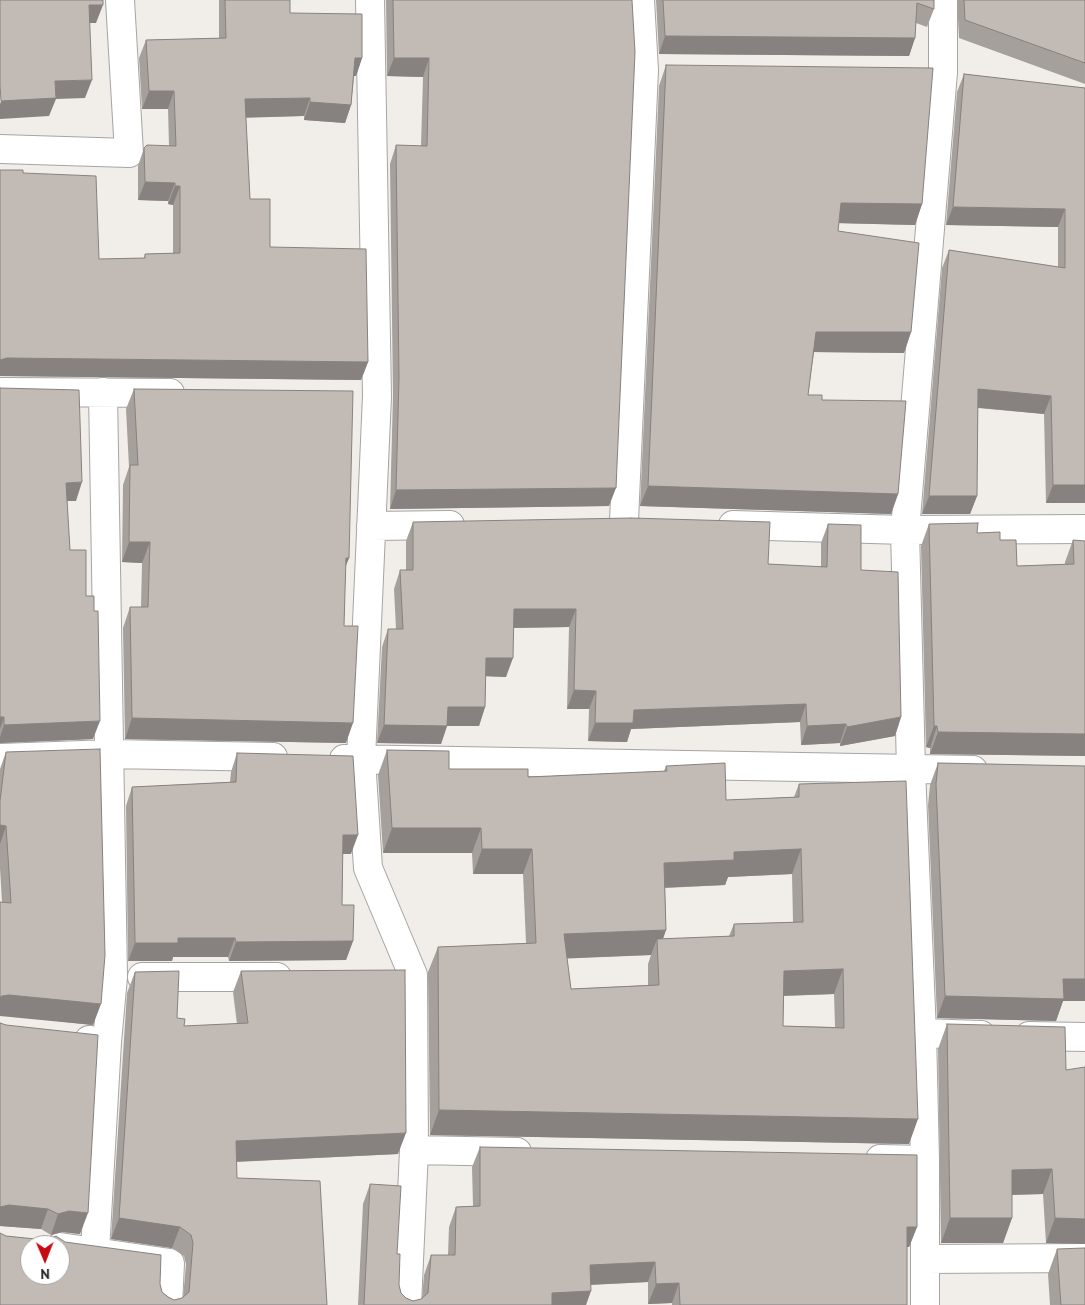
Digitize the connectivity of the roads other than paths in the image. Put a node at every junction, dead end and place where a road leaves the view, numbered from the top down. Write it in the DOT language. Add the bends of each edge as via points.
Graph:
graph roads {
  1 [pos="120,0"];
  2 [pos="370,0"];
  3 [pos="640,0"];
  4 [pos="943,0"];
  5 [pos="914,72"];
  6 [pos="944,72"];
  7 [pos="0,149"];
  8 [pos="0,392"];
  9 [pos="103,392"];
  10 [pos="191,393"];
  11 [pos="347,395"];
  12 [pos="377,396"];
  13 [pos="624,521"];
  14 [pos="595,522"];
  15 [pos="653,522"];
  16 [pos="478,524"];
  17 [pos="711,524"];
  18 [pos="371,526"];
  19 [pos="1085,529"];
  20 [pos="904,530"];
  21 [pos="110,754"];
  22 [pos="0,758"];
  23 [pos="294,758"];
  24 [pos="322,758"];
  25 [pos="361,759"];
  26 [pos="911,769"];
  27 [pos="998,771"];
  28 [pos="413,974"];
  29 [pos="384,975"];
  30 [pos="307,976"];
  31 [pos="113,977"];
  32 [pos="922,1033"];
  33 [pos="1085,1037"];
  34 [pos="68,1038"];
  35 [pos="107,1042"];
  36 [pos="414,1150"];
  37 [pos="542,1152"];
  38 [pos="856,1159"];
  39 [pos="925,1160"];
  40 [pos="70,1248"];
  41 [pos="95,1251"];
  42 [pos="1085,1258"];
  43 [pos="925,1259"];
  44 [pos="168,1305"];
  45 [pos="407,1305"];
  46 [pos="925,1305"];
  1 -- 7 [label="street" via="129,153"];
  2 -- 12 [label="street"];
  3 -- 13 [label="street" via="654,70"];
  4 -- 6 [label="street"];
  5 -- 6 [label="street"];
  6 -- 20 [label="street"];
  8 -- 9 [label="street"];
  9 -- 10 [label="street"];
  9 -- 21 [label="street"];
  11 -- 12 [label="street"];
  12 -- 18 [label="street"];
  13 -- 14 [label="street"];
  13 -- 15 [label="street"];
  16 -- 18 [label="street"];
  17 -- 20 [label="street"];
  18 -- 25 [label="street"];
  19 -- 20 [label="street"];
  20 -- 26 [label="street"];
  21 -- 22 [label="street"];
  21 -- 23 [label="street"];
  21 -- 31 [label="street"];
  24 -- 25 [label="street"];
  25 -- 26 [label="street"];
  25 -- 28 [label="street" via="368,868"];
  26 -- 27 [label="street"];
  26 -- 32 [label="street"];
  28 -- 29 [label="street"];
  28 -- 36 [label="street"];
  30 -- 31 [label="street"];
  31 -- 35 [label="street"];
  32 -- 33 [label="street"];
  32 -- 39 [label="street"];
  34 -- 35 [label="street"];
  35 -- 41 [label="street"];
  36 -- 37 [label="street"];
  36 -- 45 [label="street"];
  38 -- 39 [label="street"];
  39 -- 43 [label="street"];
  40 -- 41 [label="street"];
  41 -- 44 [label="street" via="170,1263"];
  42 -- 43 [label="street"];
  43 -- 46 [label="street"];
}
